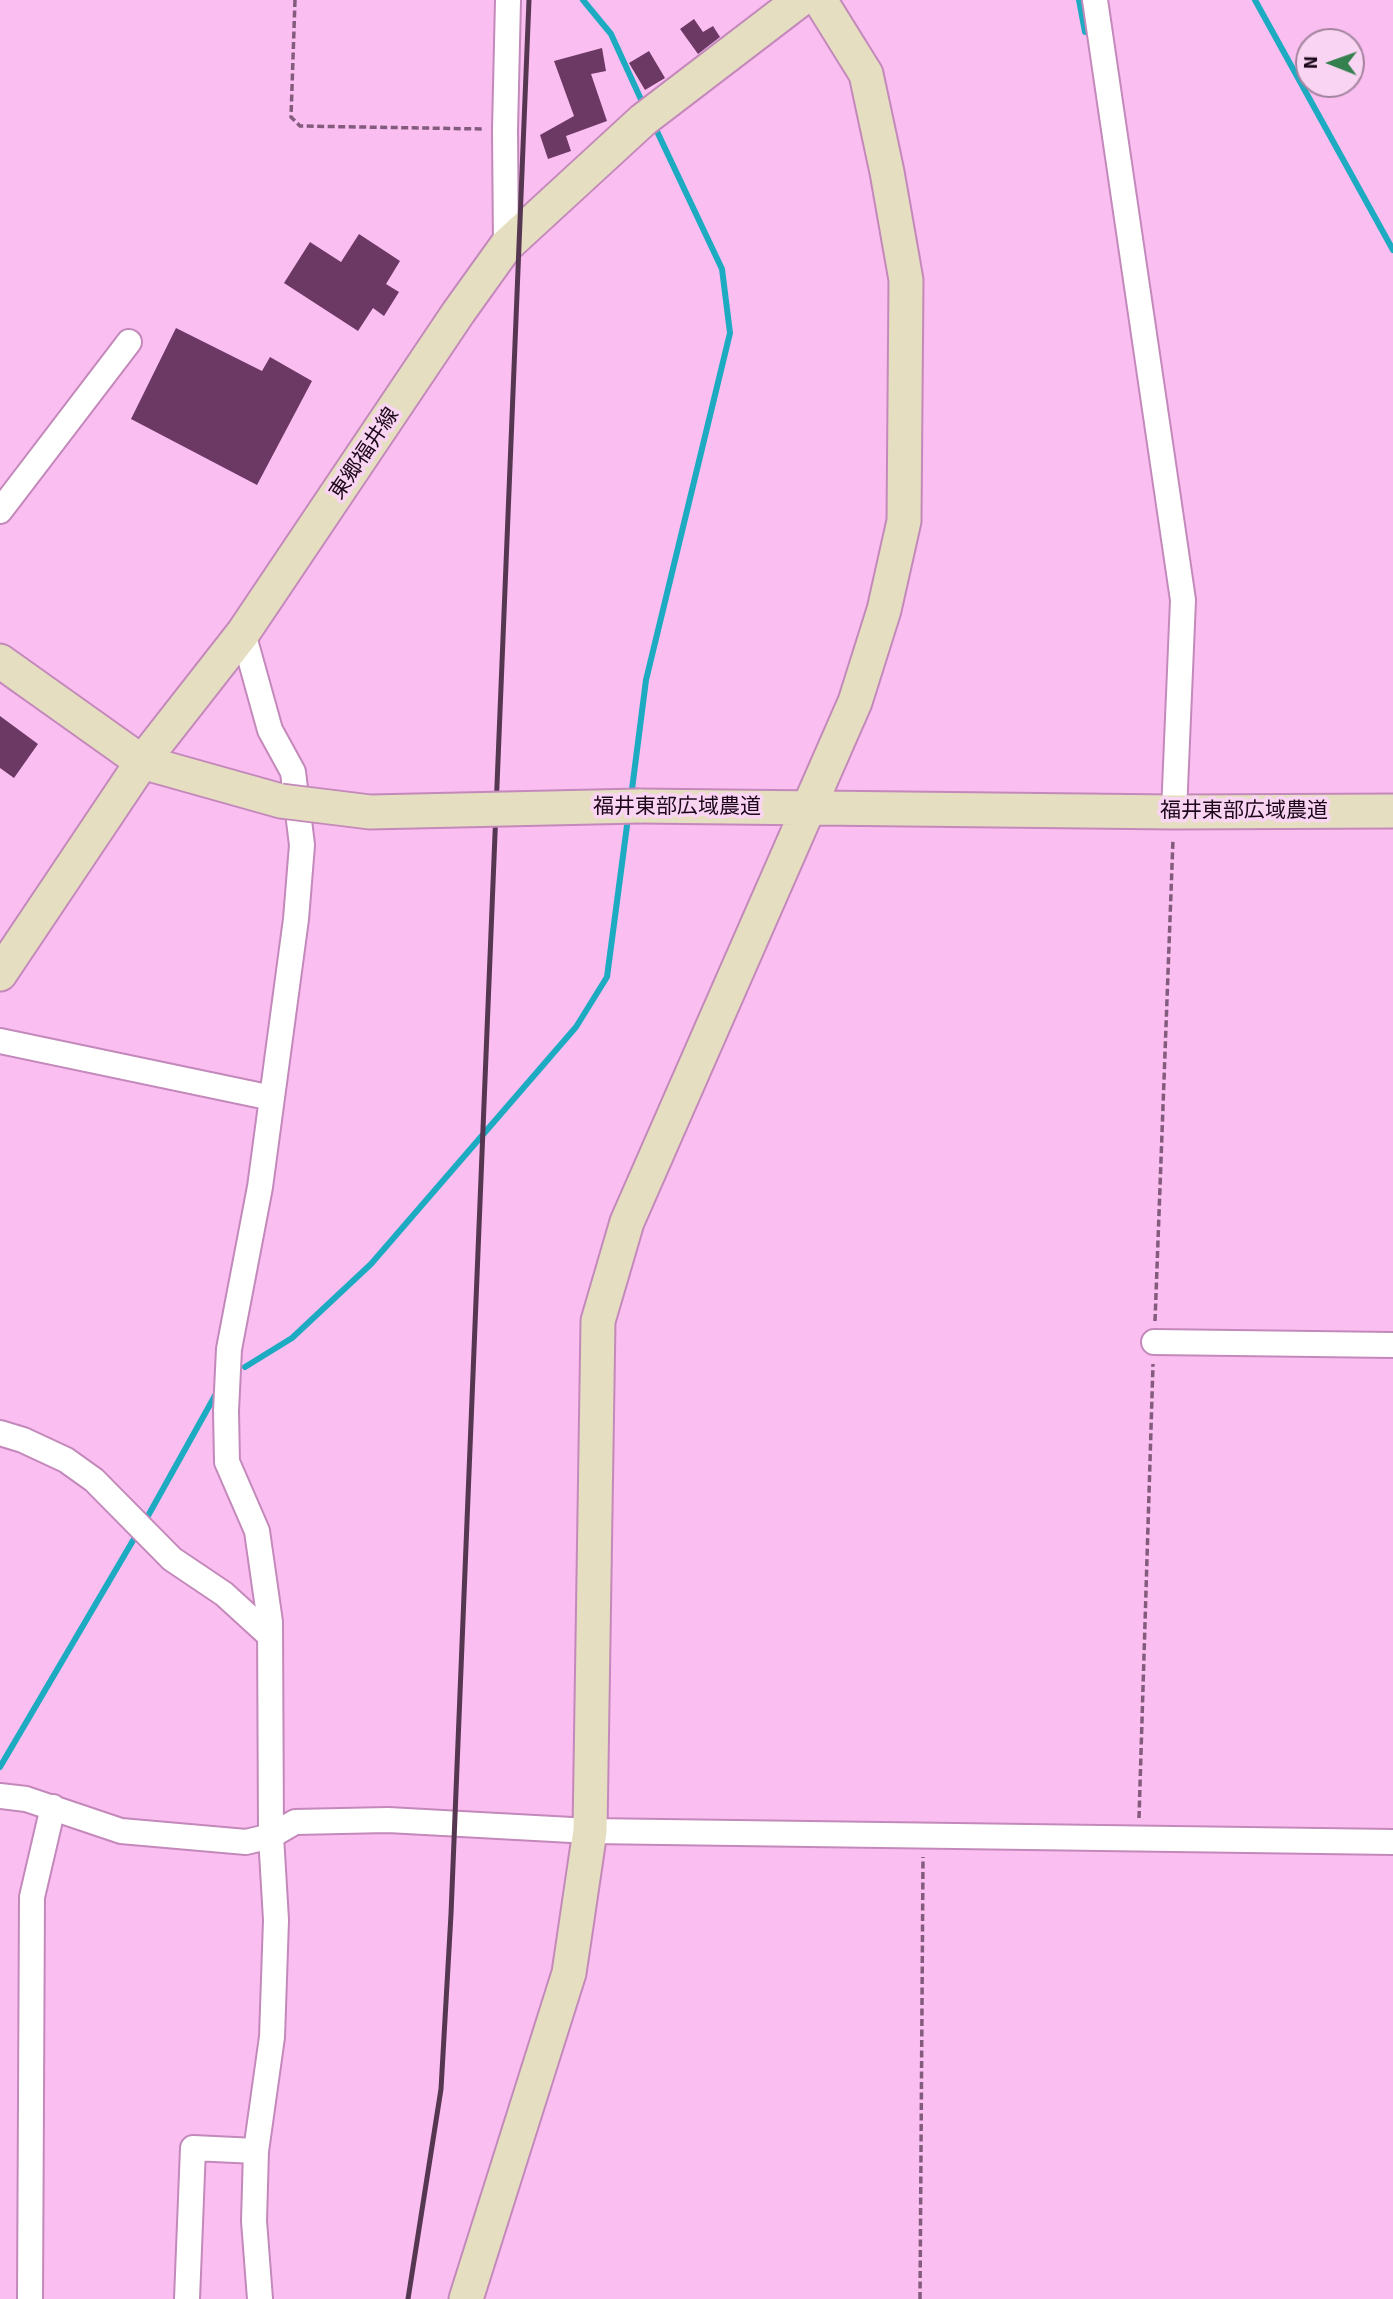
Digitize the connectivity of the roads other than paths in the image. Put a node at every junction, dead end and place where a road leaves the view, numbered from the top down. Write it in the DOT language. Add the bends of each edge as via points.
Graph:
graph roads {
  1 [pos="508,0"];
  2 [pos="800,0"];
  3 [pos="820,0"];
  4 [pos="1095,0"];
  5 [pos="506,246"];
  6 [pos="129,342"];
  7 [pos="0,511"];
  8 [pos="243,633"];
  9 [pos="0,661"];
  10 [pos="142,762"];
  11 [pos="807,808"];
  12 [pos="1393,811"];
  13 [pos="1174,812"];
  14 [pos="0,974"];
  15 [pos="0,1041"];
  16 [pos="272,1098"];
  17 [pos="1154,1342"];
  18 [pos="1393,1345"];
  19 [pos="0,1433"];
  20 [pos="271,1636"];
  21 [pos="0,1796"];
  22 [pos="53,1807"];
  23 [pos="590,1831"];
  24 [pos="271,1836"];
  25 [pos="1393,1842"];
  26 [pos="256,2151"];
  27 [pos="30,2299"];
  28 [pos="187,2299"];
  29 [pos="260,2299"];
  30 [pos="466,2299"];
  1 -- 5 [label="street"];
  2 -- 5 [label="street, 東郷福井線" via="643,120"];
  3 -- 11 [label="street" via="866,74 906,280 904,521 884,610 855,702"];
  4 -- 13 [label="street" via="1183,600"];
  5 -- 8 [label="street, 東郷福井線"];
  6 -- 7 [label="street"];
  8 -- 10 [label="street, 東郷福井線"];
  8 -- 16 [label="street" via="270,730 293,772 302,845"];
  9 -- 10 [label="street, 福井東部広域農道"];
  10 -- 11 [label="street, 福井東部広域農道, bridge" via="281,801 370,812 639,806"];
  10 -- 14 [label="street, 東郷福井線"];
  11 -- 13 [label="street, 福井東部広域農道"];
  11 -- 23 [label="street" via="627,1222 598,1321"];
  12 -- 13 [label="street, 福井東部広域農道"];
  15 -- 16 [label="street"];
  16 -- 20 [label="street" via="229,1349 226,1411 227,1462 257,1531"];
  17 -- 18 [label="street"];
  19 -- 20 [label="street" via="66,1460 94,1480 172,1559 224,1594"];
  20 -- 24 [label="street"];
  21 -- 22 [label="street"];
  22 -- 24 [label="street" via="121,1831 246,1842"];
  22 -- 27 [label="street" via="32,1897"];
  23 -- 24 [label="street" via="388,1821 295,1822"];
  23 -- 25 [label="street"];
  23 -- 30 [label="street" via="569,1973"];
  24 -- 26 [label="street" via="276,1920 272,2037"];
  26 -- 28 [label="street" via="194,2148"];
  26 -- 29 [label="street" via="254,2221"];
}
